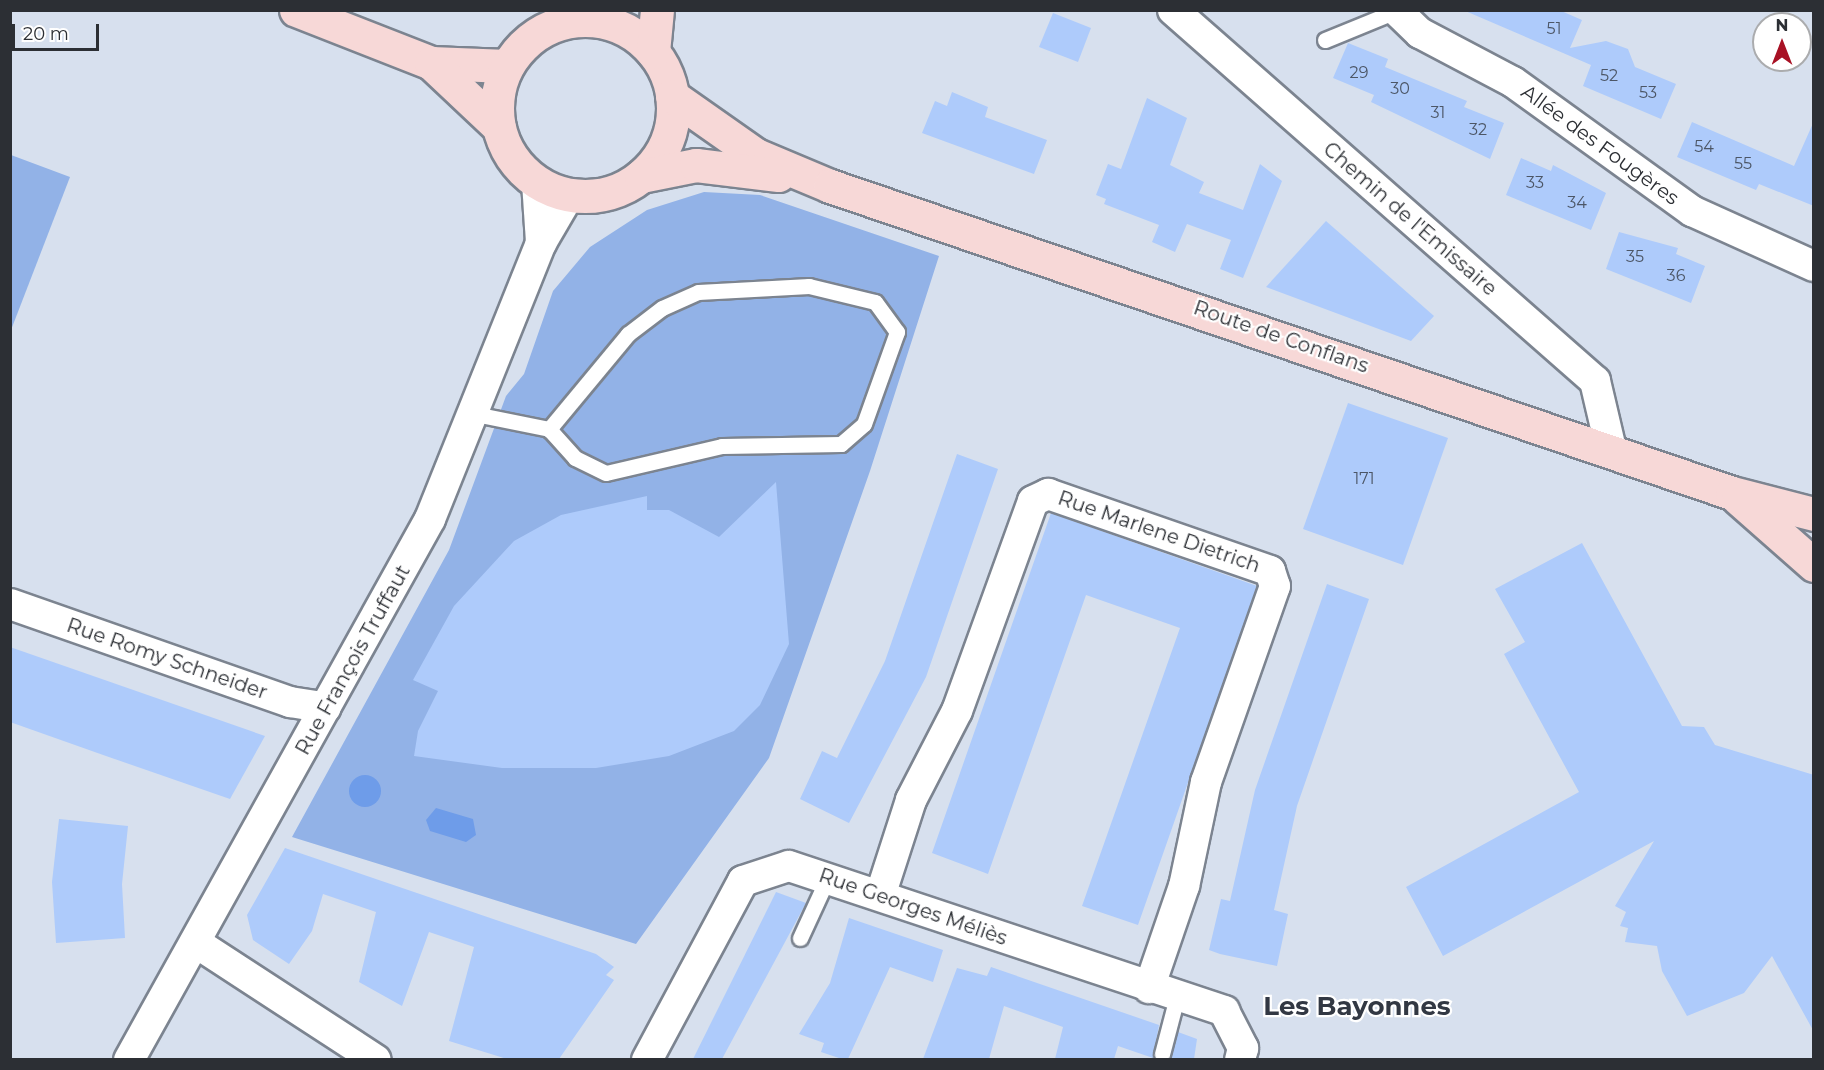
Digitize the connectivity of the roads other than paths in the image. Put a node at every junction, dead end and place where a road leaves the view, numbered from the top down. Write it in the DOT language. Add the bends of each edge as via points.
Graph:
graph roads {
  1 [pos="296,10"];
  2 [pos="657,10"];
  3 [pos="1173,10"];
  4 [pos="1396,11"];
  5 [pos="572,16"];
  6 [pos="1325,40"];
  7 [pos="653,52"];
  8 [pos="431,63"];
  9 [pos="507,66"];
  10 [pos="672,96"];
  11 [pos="499,127"];
  12 [pos="641,177"];
  13 [pos="537,182"];
  14 [pos="830,186"];
  15 [pos="569,195"];
  16 [pos="541,243"];
  17 [pos="1814,266"];
  18 [pos="470,413"];
  19 [pos="549,429"];
  20 [pos="1611,449"];
  21 [pos="1732,493"];
  22 [pos="1814,514"];
  23 [pos="1814,565"];
  24 [pos="10,604"];
  25 [pos="326,708"];
  26 [pos="828,878"];
  27 [pos="881,893"];
  28 [pos="801,938"];
  29 [pos="198,944"];
  30 [pos="1149,988"];
  31 [pos="1177,997"];
  32 [pos="1162,1054"];
  33 [pos="129,1059"];
  34 [pos="376,1059"];
  35 [pos="647,1059"];
  36 [pos="1240,1059"];
  1 -- 8 [label="main road"];
  2 -- 7 [label="main road"];
  3 -- 20 [label="street, Chemin de l'Emissaire" via="1594,381"];
  4 -- 6 [label="lane"];
  4 -- 17 [label="street, Allée des Fougères" via="1420,33 1513,82 1692,211"];
  5 -- 7 [label="main road" via="615,25"];
  5 -- 9 [label="main road" via="532,37"];
  7 -- 10 [label="main road"];
  8 -- 9 [label="main road"];
  8 -- 11 [label="main road"];
  9 -- 11 [label="main road" via="498,96"];
  10 -- 12 [label="main road" via="668,135"];
  10 -- 14 [label="main road, Route de Conflans" via="756,155"];
  11 -- 13 [label="main road" via="506,148"];
  12 -- 14 [label="main road, Route de Conflans" via="696,165"];
  12 -- 15 [label="main road" via="595,196"];
  13 -- 15 [label="main road"];
  13 -- 16 [label="street"];
  14 -- 20 [label="main road, Route de Conflans"];
  15 -- 16 [label="street, Rue François Truffaut"];
  16 -- 18 [label="street, Rue François Truffaut"];
  18 -- 19 [label="lane"];
  18 -- 25 [label="street, Rue François Truffaut" via="430,519"];
  19 -- 19 [label="lane" via="574,458 606,473 722,446 841,444 864,424 897,332 875,302 809,286 698,292 662,308 628,334"];
  20 -- 21 [label="main road, Route de Conflans"];
  21 -- 22 [label="main road, Route de Conflans"];
  21 -- 23 [label="main road"];
  24 -- 25 [label="street, Rue Romy Schneider" via="290,702"];
  25 -- 29 [label="street, Rue François Truffaut"];
  26 -- 27 [label="street, Rue Georges Méliès"];
  26 -- 28 [label="lane"];
  26 -- 35 [label="street, Rue Georges Méliès" via="789,866 743,881"];
  27 -- 30 [label="street, Rue Georges Méliès"];
  27 -- 30 [label="street, Rue Marlene Dietrich" via="911,800 957,711 1034,501 1048,494 1248,563 1270,571 1275,586 1206,782 1184,886"];
  29 -- 33 [label="street, Rue François Truffaut"];
  29 -- 34 [label="street"];
  30 -- 31 [label="street, Rue Georges Méliès"];
  31 -- 32 [label="lane"];
  31 -- 36 [label="street, Rue Georges Méliès" via="1224,1011 1243,1048"];
}
